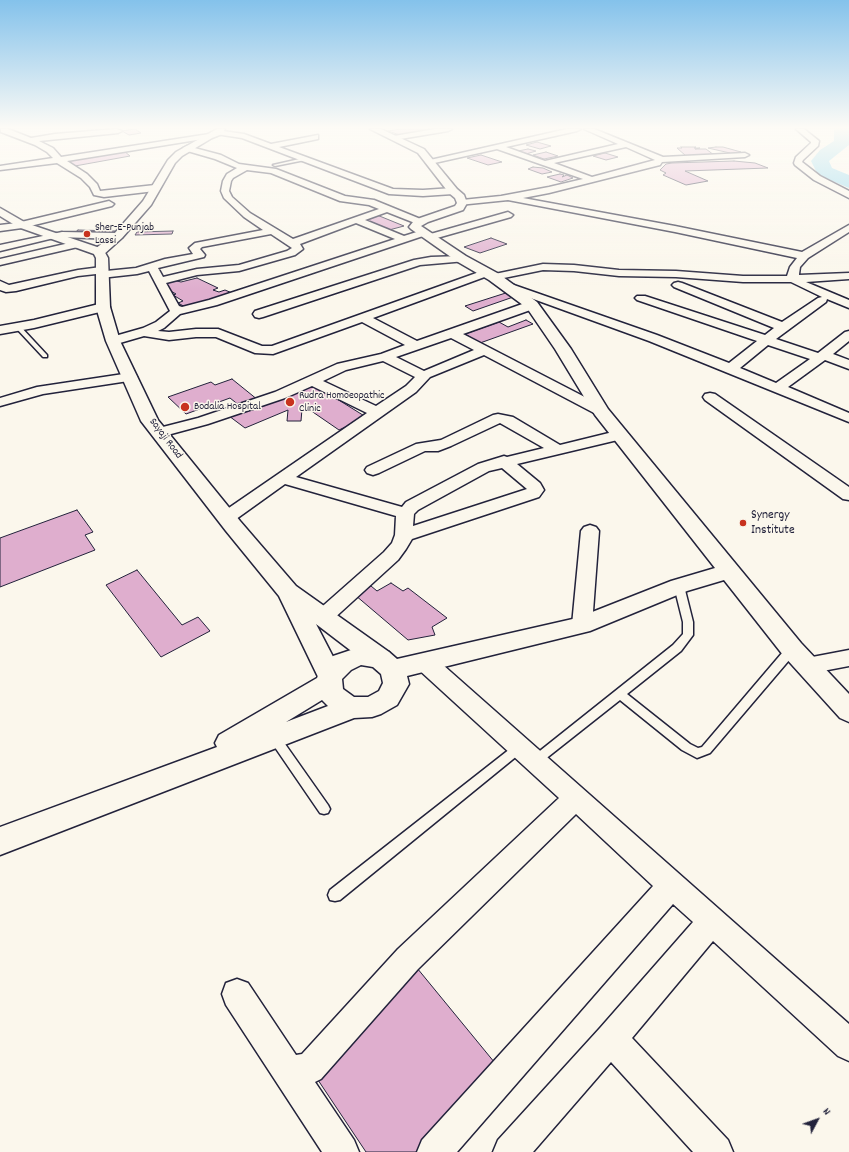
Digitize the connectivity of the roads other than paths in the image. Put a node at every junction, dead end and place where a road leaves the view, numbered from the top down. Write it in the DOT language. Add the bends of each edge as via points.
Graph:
graph roads {
  1 [pos="91,183"];
  2 [pos="158,183"];
  3 [pos="227,183"];
  4 [pos="302,183"];
  5 [pos="370,183"];
  6 [pos="446,183"];
  7 [pos="577,183"];
  8 [pos="826,183"];
  9 [pos="155,188"];
  10 [pos="453,191"];
  11 [pos="398,193"];
  12 [pos="849,195"];
  13 [pos="510,198"];
  14 [pos="462,203"];
  15 [pos="109,204"];
  16 [pos="377,205"];
  17 [pos="387,209"];
  18 [pos="0,211"];
  19 [pos="508,215"];
  20 [pos="357,220"];
  21 [pos="21,224"];
  22 [pos="89,224"];
  23 [pos="0,228"];
  24 [pos="849,228"];
  25 [pos="271,231"];
  26 [pos="424,231"];
  27 [pos="120,233"];
  28 [pos="58,236"];
  29 [pos="78,236"];
  30 [pos="403,239"];
  31 [pos="292,244"];
  32 [pos="0,248"];
  33 [pos="99,252"];
  34 [pos="804,256"];
  35 [pos="462,259"];
  36 [pos="0,262"];
  37 [pos="152,266"];
  38 [pos="101,273"];
  39 [pos="490,275"];
  40 [pos="849,276"];
  41 [pos="794,279"];
  42 [pos="159,281"];
  43 [pos="0,284"];
  44 [pos="678,284"];
  45 [pos="507,286"];
  46 [pos="641,298"];
  47 [pos="822,300"];
  48 [pos="849,304"];
  49 [pos="532,306"];
  50 [pos="103,307"];
  51 [pos="177,311"];
  52 [pos="259,314"];
  53 [pos="362,318"];
  54 [pos="18,327"];
  55 [pos="784,327"];
  56 [pos="0,330"];
  57 [pos="143,332"];
  58 [pos="452,333"];
  59 [pos="849,335"];
  60 [pos="767,340"];
  61 [pos="113,341"];
  62 [pos="416,346"];
  63 [pos="485,350"];
  64 [pos="45,356"];
  65 [pos="385,357"];
  66 [pos="822,357"];
  67 [pos="849,365"];
  68 [pos="731,368"];
  69 [pos="426,374"];
  70 [pos="130,377"];
  71 [pos="312,380"];
  72 [pos="778,388"];
  73 [pos="710,396"];
  74 [pos="0,402"];
  75 [pos="601,411"];
  76 [pos="377,412"];
  77 [pos="849,418"];
  78 [pos="160,432"];
  79 [pos="621,435"];
  80 [pos="556,450"];
  81 [pos="504,461"];
  82 [pos="373,470"];
  83 [pos="282,478"];
  84 [pos="849,495"];
  85 [pos="405,513"];
  86 [pos="226,518"];
  87 [pos="590,531"];
  88 [pos="404,535"];
  89 [pos="729,571"];
  90 [pos="679,586"];
  91 [pos="288,592"];
  92 [pos="323,617"];
  93 [pos="582,625"];
  94 [pos="800,658"];
  95 [pos="849,658"];
  96 [pos="426,663"];
  97 [pos="387,664"];
  98 [pos="330,680"];
  99 [pos="620,694"];
  100 [pos="353,708"];
  101 [pos="849,711"];
  102 [pos="274,737"];
  103 [pos="527,754"];
  104 [pos="181,772"];
  105 [pos="576,798"];
  106 [pos="324,809"];
  107 [pos="0,839"];
  108 [pos="672,886"];
  109 [pos="335,895"];
  110 [pos="712,921"];
  111 [pos="237,994"];
  112 [pos="611,1039"];
  113 [pos="849,1045"];
  114 [pos="289,1072"];
  115 [pos="342,1152"];
  116 [pos="434,1152"];
  117 [pos="510,1152"];
  118 [pos="716,1152"];
  1 -- 9 [label="street" via="100,194"];
  2 -- 9 [label="main road"];
  3 -- 25 [label="street" via="225,191 228,198"];
  4 -- 16 [label="street" via="343,199 363,200"];
  5 -- 11 [label="street"];
  6 -- 10 [label="main road"];
  7 -- 13 [label="street"];
  8 -- 12 [label="street"];
  9 -- 27 [label="main road" via="147,203"];
  10 -- 11 [label="street"];
  10 -- 14 [label="main road"];
  11 -- 16 [label="street"];
  13 -- 14 [label="street"];
  13 -- 34 [label="street"];
  14 -- 26 [label="main road" via="459,208"];
  15 -- 21 [label="street"];
  16 -- 17 [label="street"];
  17 -- 20 [label="street"];
  17 -- 26 [label="street"];
  18 -- 21 [label="main road"];
  19 -- 26 [label="street"];
  20 -- 30 [label="street"];
  20 -- 31 [label="street"];
  21 -- 23 [label="street"];
  21 -- 28 [label="main road"];
  22 -- 29 [label="street"];
  24 -- 34 [label="street"];
  25 -- 31 [label="street"];
  25 -- 37 [label="street" via="199,245 194,248 199,256"];
  26 -- 30 [label="street"];
  26 -- 35 [label="main road"];
  27 -- 28 [label="street"];
  27 -- 29 [label="street"];
  27 -- 33 [label="main road"];
  28 -- 29 [label="main road"];
  28 -- 32 [label="street"];
  29 -- 33 [label="main road"];
  29 -- 36 [label="street"];
  30 -- 51 [label="street" via="213,303"];
  31 -- 42 [label="street" via="298,249 252,265 197,272"];
  33 -- 38 [label="main road, Sayaji Road" via="102,258"];
  34 -- 41 [label="street" via="795,267 792,274"];
  35 -- 39 [label="main road"];
  35 -- 52 [label="street" via="418,262"];
  37 -- 38 [label="street" via="137,271"];
  37 -- 42 [label="street"];
  38 -- 43 [label="street" via="78,273 16,288 6,289"];
  38 -- 50 [label="main road, Sayaji Road"];
  39 -- 41 [label="street" via="543,267 743,279"];
  39 -- 45 [label="main road"];
  39 -- 53 [label="street"];
  40 -- 41 [label="street"];
  41 -- 48 [label="street"];
  42 -- 51 [label="street"];
  44 -- 55 [label="street"];
  45 -- 49 [label="main road"];
  45 -- 68 [label="street"];
  46 -- 60 [label="street"];
  47 -- 55 [label="street"];
  49 -- 58 [label="street"];
  49 -- 75 [label="main road" via="563,349"];
  50 -- 54 [label="main road"];
  50 -- 61 [label="main road, Sayaji Road"];
  51 -- 57 [label="street" via="160,325"];
  53 -- 57 [label="street" via="267,351 218,333 169,336"];
  53 -- 62 [label="street"];
  54 -- 56 [label="main road"];
  54 -- 64 [label="lane"];
  55 -- 60 [label="street"];
  57 -- 61 [label="street"];
  58 -- 62 [label="street"];
  58 -- 63 [label="street"];
  59 -- 66 [label="street"];
  60 -- 66 [label="street"];
  60 -- 68 [label="street"];
  61 -- 70 [label="main road, Sayaji Road"];
  62 -- 65 [label="street"];
  63 -- 69 [label="street"];
  63 -- 75 [label="street"];
  65 -- 69 [label="street" via="417,373"];
  65 -- 71 [label="street" via="342,367"];
  66 -- 67 [label="street"];
  66 -- 72 [label="street"];
  68 -- 72 [label="street"];
  69 -- 76 [label="street" via="411,389"];
  70 -- 74 [label="street" via="42,390"];
  70 -- 78 [label="main road, Sayaji Road" via="150,421"];
  71 -- 76 [label="street"];
  71 -- 78 [label="street" via="243,408"];
  72 -- 77 [label="street"];
  73 -- 84 [label="street"];
  75 -- 79 [label="main road"];
  76 -- 83 [label="street"];
  78 -- 86 [label="main road, Sayaji Road"];
  79 -- 80 [label="street"];
  79 -- 89 [label="main road"];
  80 -- 81 [label="street"];
  80 -- 82 [label="street" via="508,420 498,418 446,443 422,447"];
  81 -- 85 [label="street" via="466,476 412,506"];
  81 -- 88 [label="street" via="536,490"];
  83 -- 85 [label="street"];
  83 -- 86 [label="street"];
  85 -- 88 [label="street"];
  86 -- 91 [label="main road, Sayaji Road"];
  87 -- 93 [label="street"];
  88 -- 92 [label="street" via="391,556"];
  89 -- 90 [label="main road"];
  89 -- 94 [label="main road"];
  90 -- 93 [label="main road"];
  90 -- 99 [label="lane" via="688,622 688,635"];
  91 -- 92 [label="main road, Sayaji Road"];
  91 -- 98 [label="main road"];
  92 -- 97 [label="main road, Sayaji Road"];
  93 -- 96 [label="main road"];
  94 -- 95 [label="street"];
  94 -- 99 [label="lane" via="706,750 697,753"];
  94 -- 101 [label="main road"];
  96 -- 97 [label="main road"];
  96 -- 103 [label="street"];
  97 -- 98 [label="main road" via="360,656 342,663"];
  97 -- 100 [label="main road" via="396,684 388,698 372,707"];
  98 -- 100 [label="main road" via="332,694 341,703"];
  98 -- 104 [label="main road"];
  99 -- 103 [label="lane"];
  100 -- 102 [label="main road"];
  102 -- 104 [label="main road"];
  102 -- 106 [label="lane"];
  103 -- 105 [label="street"];
  103 -- 109 [label="lane"];
  104 -- 107 [label="main road"];
  105 -- 108 [label="street"];
  105 -- 114 [label="street" via="408,959 310,1068"];
  108 -- 110 [label="street"];
  108 -- 116 [label="street"];
  110 -- 112 [label="street"];
  110 -- 113 [label="street"];
  111 -- 114 [label="street"];
  112 -- 117 [label="street"];
  112 -- 118 [label="street"];
  114 -- 115 [label="street"];
}
